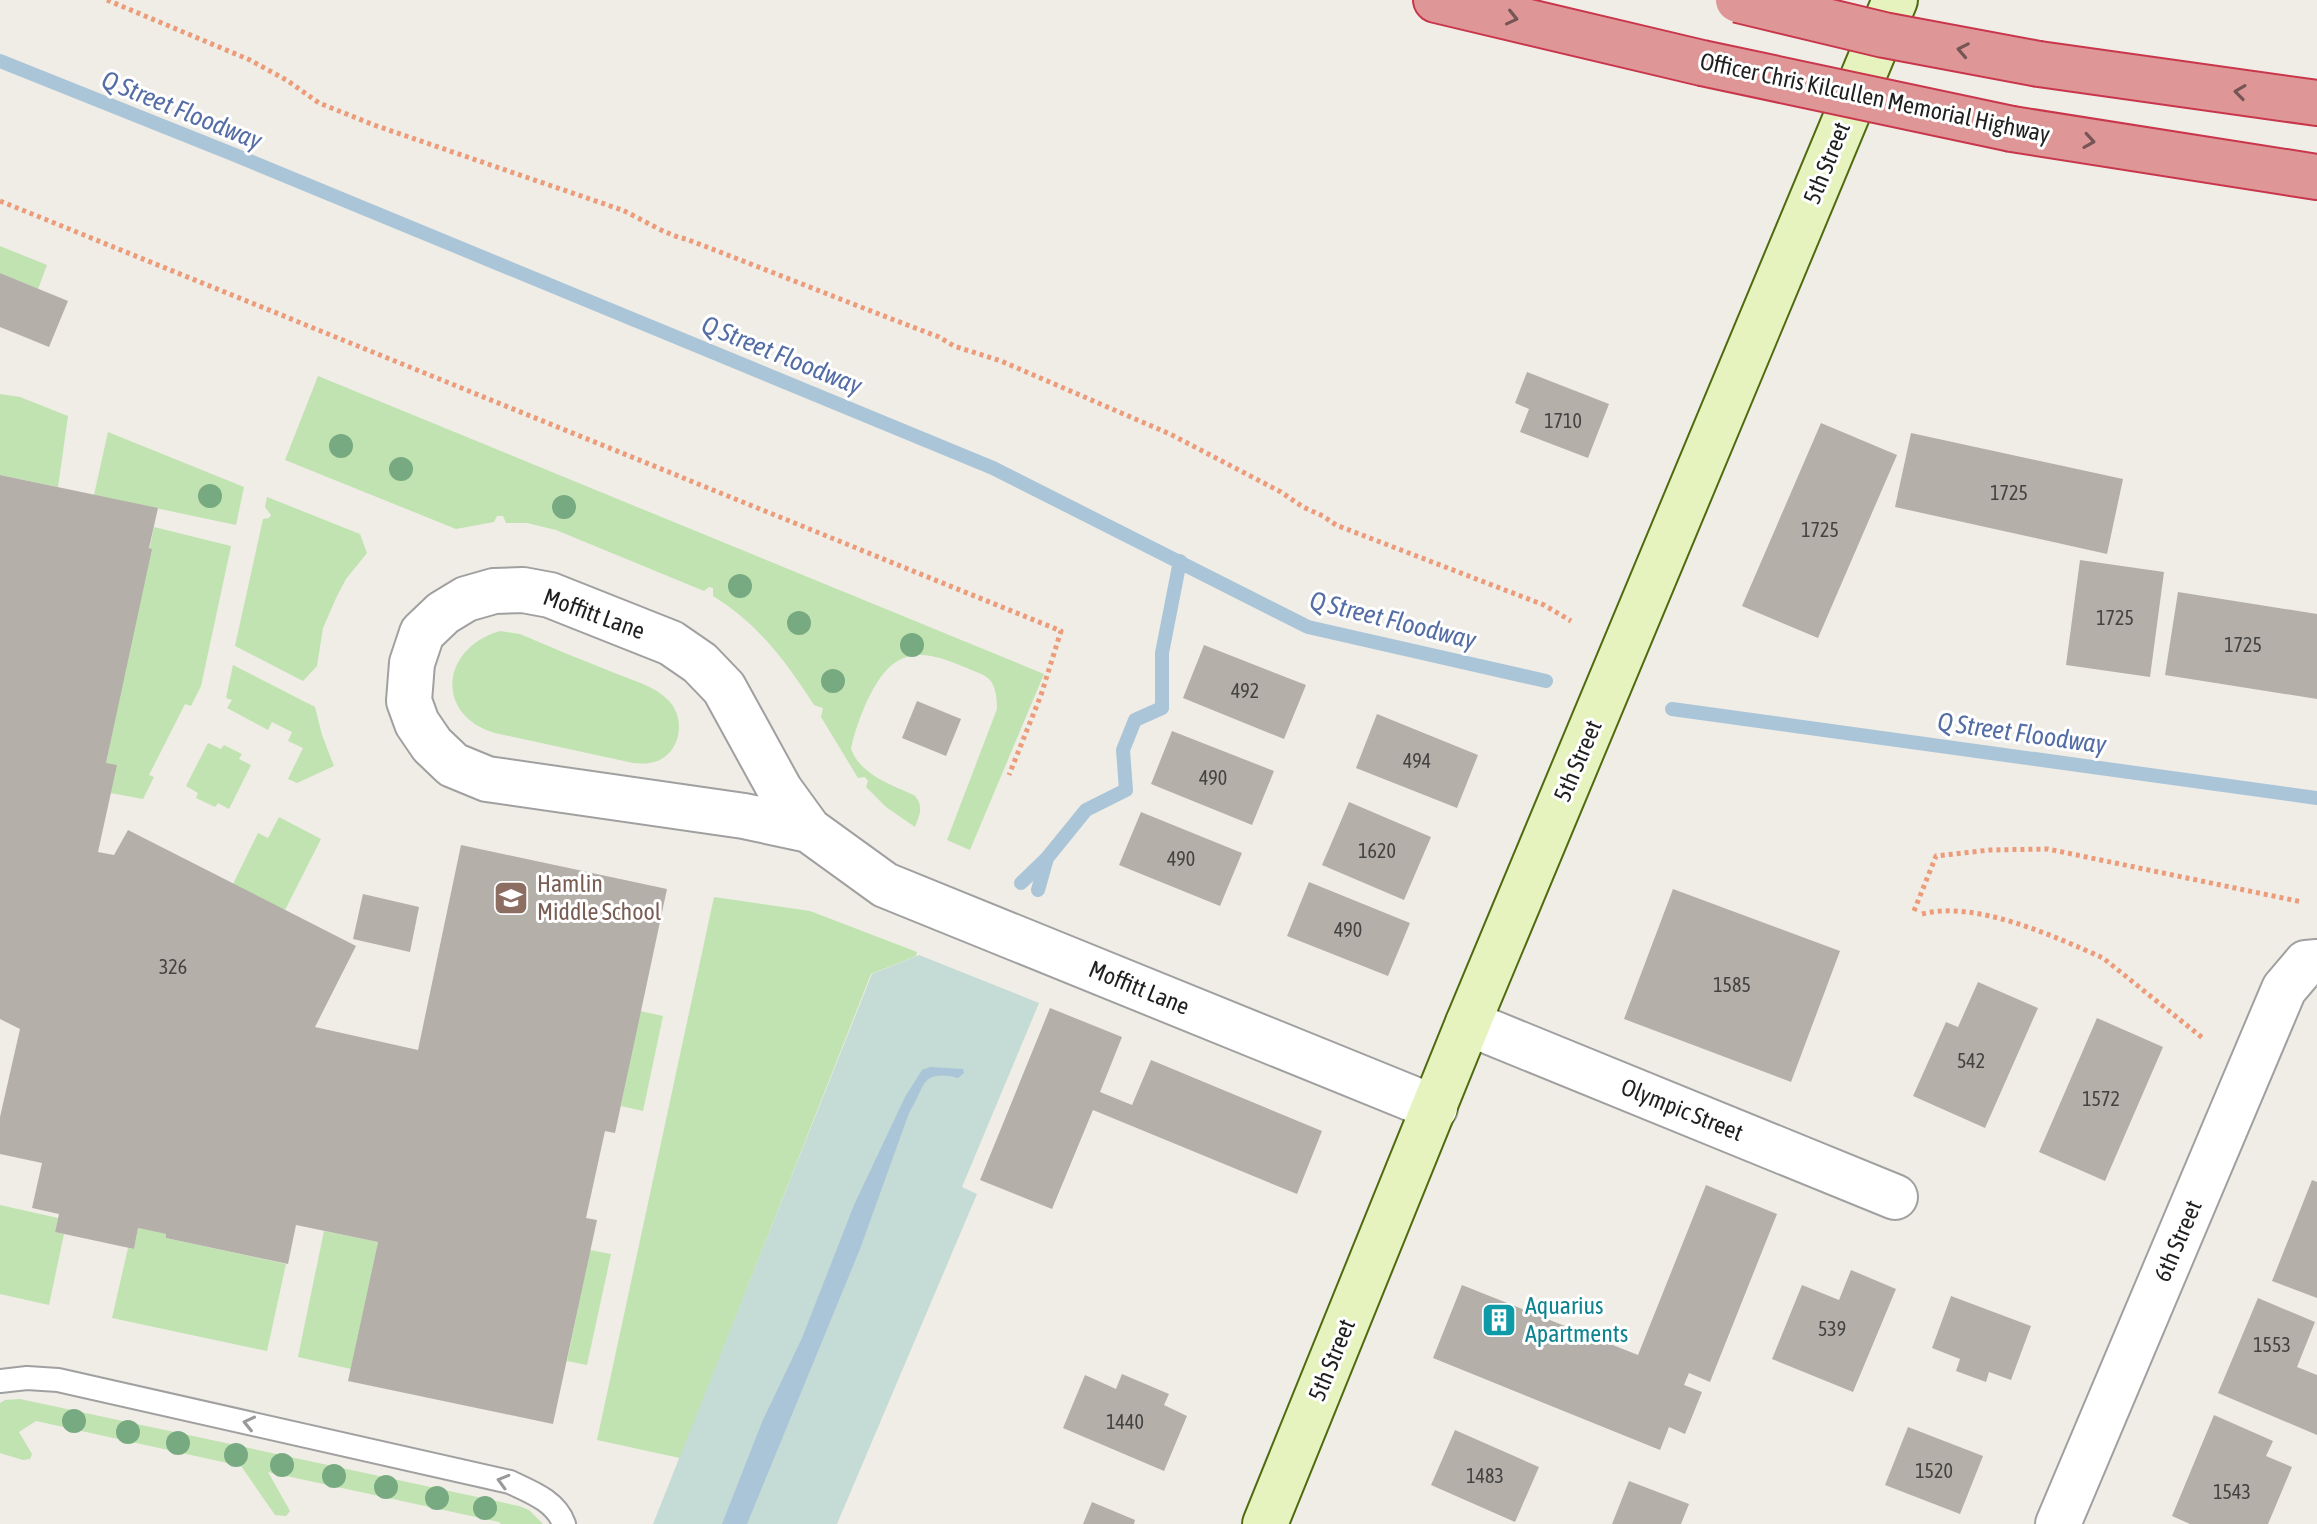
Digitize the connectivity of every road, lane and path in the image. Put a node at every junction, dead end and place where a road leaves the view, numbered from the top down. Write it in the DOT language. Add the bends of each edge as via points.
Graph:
graph roads {
  1 [pos="107,0"];
  2 [pos="1436,0"];
  3 [pos="1738,0"];
  4 [pos="1895,0"];
  5 [pos="2317,103"];
  6 [pos="2317,177"];
  7 [pos="0,201"];
  8 [pos="1571,621"];
  9 [pos="1009,775"];
  10 [pos="809,830"];
  11 [pos="2302,902"];
  12 [pos="1914,911"];
  13 [pos="1922,914"];
  14 [pos="2312,962"];
  15 [pos="1468,1023"];
  16 [pos="2204,1039"];
  17 [pos="1435,1108"];
  18 [pos="1895,1197"];
  19 [pos="0,1381"];
  20 [pos="564,1524"];
  21 [pos="1265,1524"];
  22 [pos="2058,1524"];
  1 -- 8 [label="path" via="250,60 319,103 622,210 671,236 1001,361 1170,434 1336,525 1544,605"];
  2 -- 6 [label="highway, Officer Chris Kilcullen Memorial Highway, one-way, bridge" via="2012,129"];
  5 -- 3 [label="highway, one-way, bridge" via="2039,64"];
  4 -- 15 [label="main road, 5th Street"];
  7 -- 9 [label="path" via="1061,631"];
  10 -- 10 [label="street, Moffitt Lane" via="780,790 724,688 671,643 550,595 523,590 466,599 422,633 412,663 409,701 424,734 453,765 487,779"];
  10 -- 17 [label="street, Moffitt Lane" via="885,885"];
  11 -- 12 [label="path" via="2048,849 1990,850 1936,856"];
  13 -- 16 [label="path" via="1970,911 2085,950 2103,958"];
  14 -- 22 [label="street, 6th Street" via="2284,989"];
  15 -- 17 [label="main road, 5th Street"];
  15 -- 18 [label="street, Olympic Street"];
  17 -- 21 [label="main road, 5th Street"];
  20 -- 19 [label="lane, one-way" via="543,1498 510,1482 58,1380"];
}
